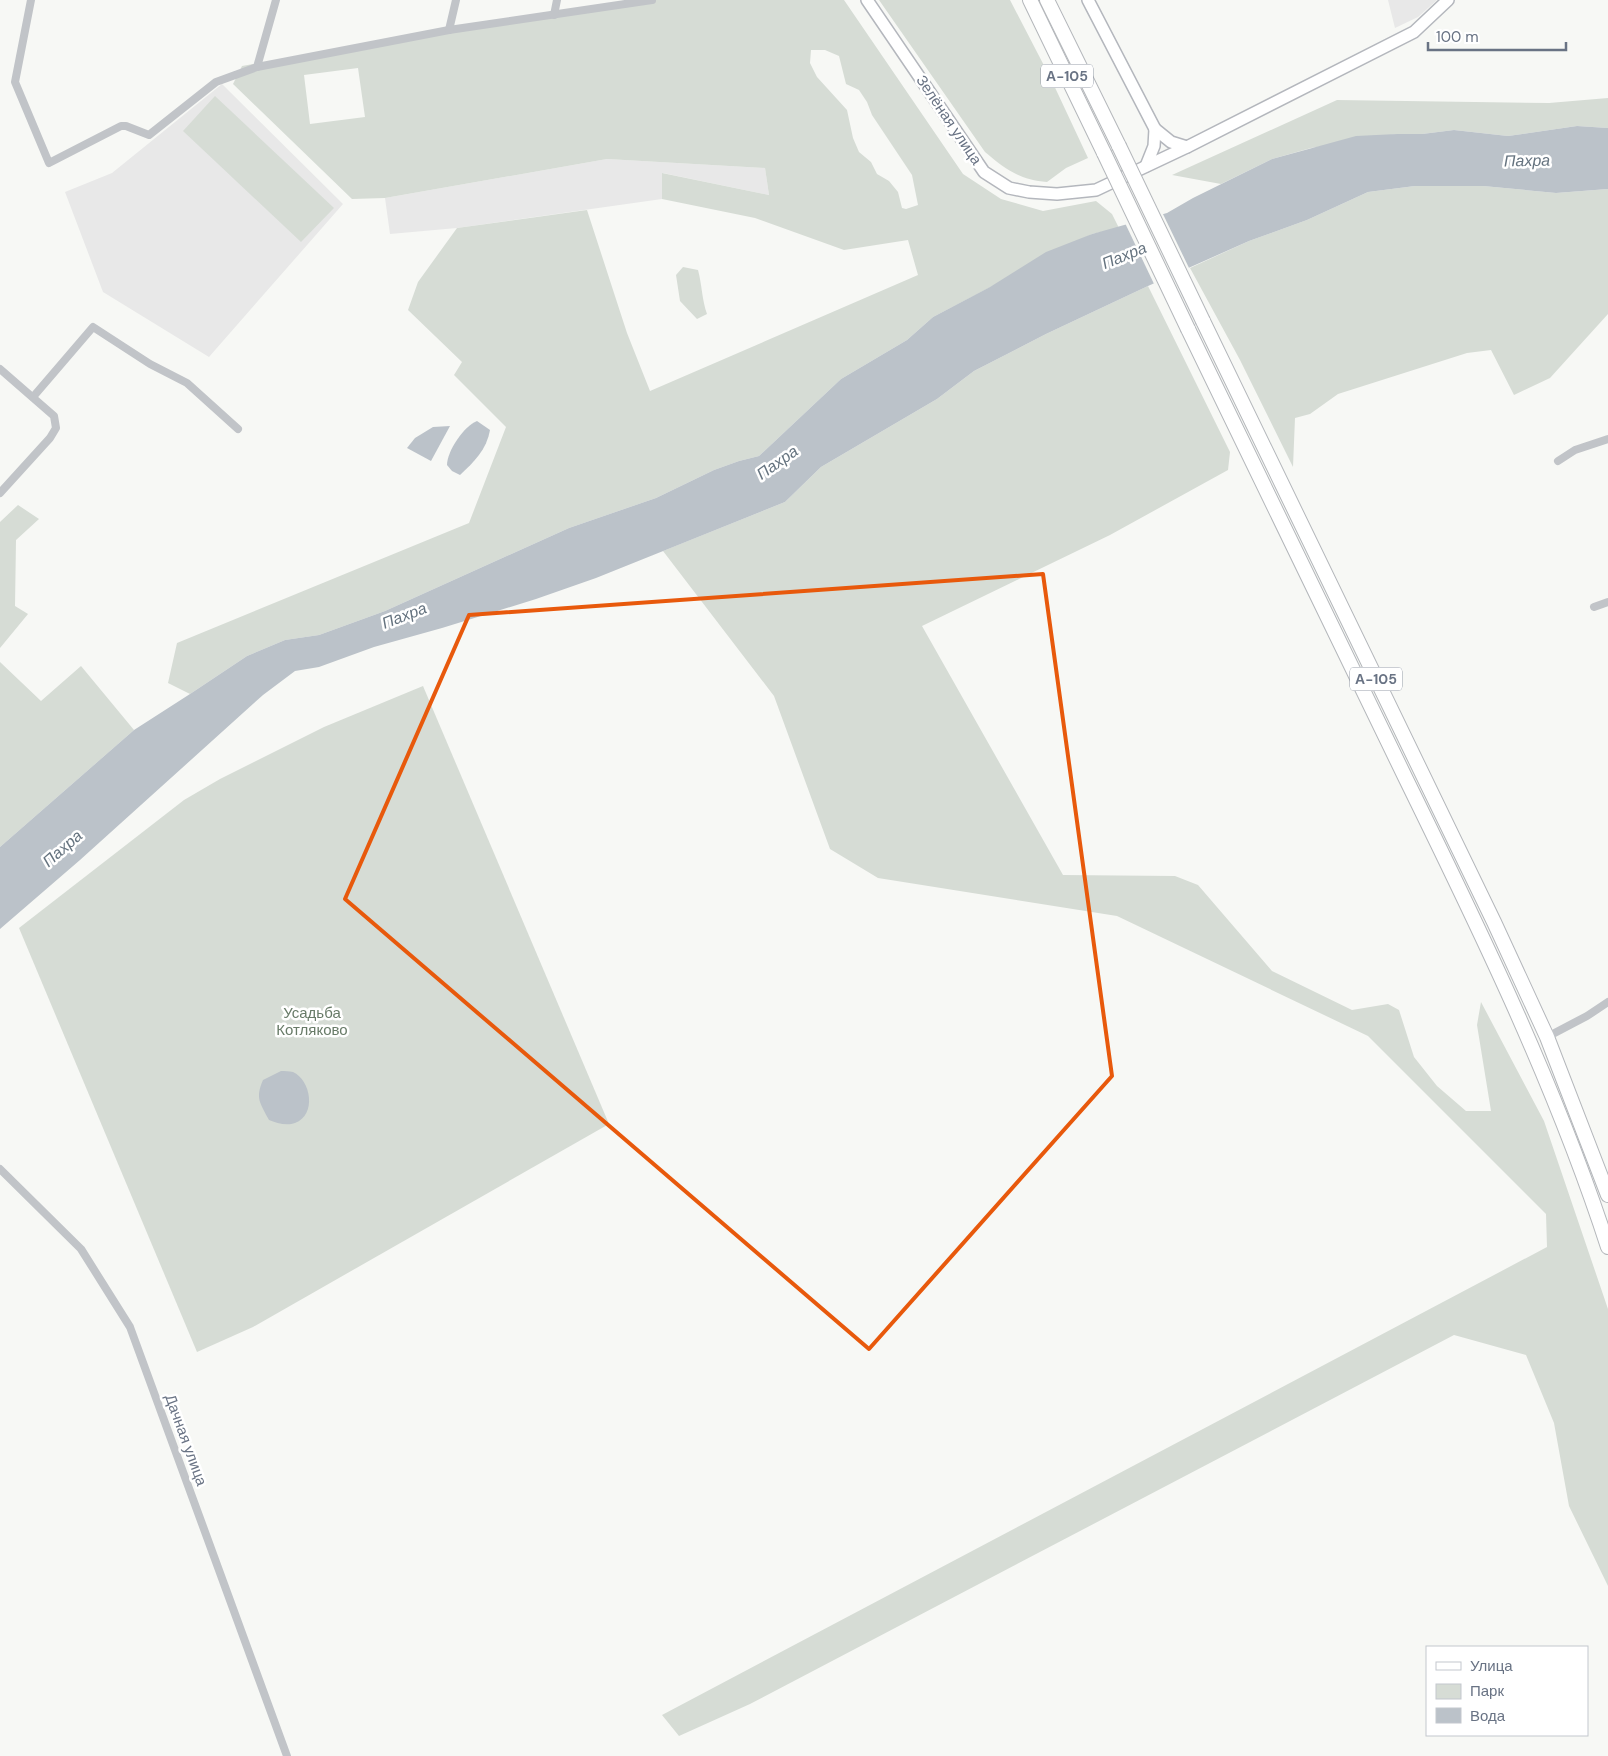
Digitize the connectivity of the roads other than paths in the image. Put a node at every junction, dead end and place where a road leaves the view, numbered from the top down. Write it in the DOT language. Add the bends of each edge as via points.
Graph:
graph roads {
  1 [pos="31,0"];
  2 [pos="276,0"];
  3 [pos="456,0"];
  4 [pos="557,0"];
  5 [pos="652,0"];
  6 [pos="867,0"];
  7 [pos="1030,0"];
  8 [pos="1047,0"];
  9 [pos="1088,0"];
  10 [pos="1448,0"];
  11 [pos="554,15"];
  12 [pos="449,30"];
  13 [pos="258,67"];
  14 [pos="1156,129"];
  15 [pos="1187,147"];
  16 [pos="1146,166"];
  17 [pos="0,370"];
  18 [pos="32,397"];
  19 [pos="238,428"];
  20 [pos="1608,439"];
  21 [pos="1558,461"];
  22 [pos="0,493"];
  23 [pos="1608,602"];
  24 [pos="1594,607"];
  25 [pos="1608,1002"];
  26 [pos="1547,1037"];
  27 [pos="0,1169"];
  28 [pos="1608,1195"];
  29 [pos="1608,1247"];
  30 [pos="287,1756"];
  1 -- 13 [label="street" via="15,82 49,163 121,126 149,135 216,82"];
  2 -- 13 [label="street"];
  3 -- 12 [label="street"];
  4 -- 11 [label="street"];
  5 -- 11 [label="street"];
  6 -- 16 [label="street, Зелёная улица" via="990,177 1009,188 1056,194 1096,190"];
  7 -- 29 [label="highway, А-105, bridge" via="1477,926 1554,1101"];
  8 -- 26 [label="highway, А-105, bridge"];
  9 -- 14 [label="street"];
  10 -- 15 [label="street, Зелёная улица" via="1414,32"];
  11 -- 12 [label="street"];
  12 -- 13 [label="street"];
  14 -- 15 [label="street" via="1171,142"];
  14 -- 16 [label="street" via="1154,146"];
  15 -- 16 [label="street, Зелёная улица"];
  17 -- 18 [label="street"];
  18 -- 19 [label="street" via="93,328 150,364 188,383"];
  18 -- 22 [label="street" via="54,416 56,428"];
  20 -- 21 [label="street" via="1575,450"];
  23 -- 24 [label="street"];
  25 -- 26 [label="street"];
  26 -- 28 [label="highway, А-105"];
  27 -- 30 [label="street, Дачная улица" via="81,1249 130,1327"];
}
